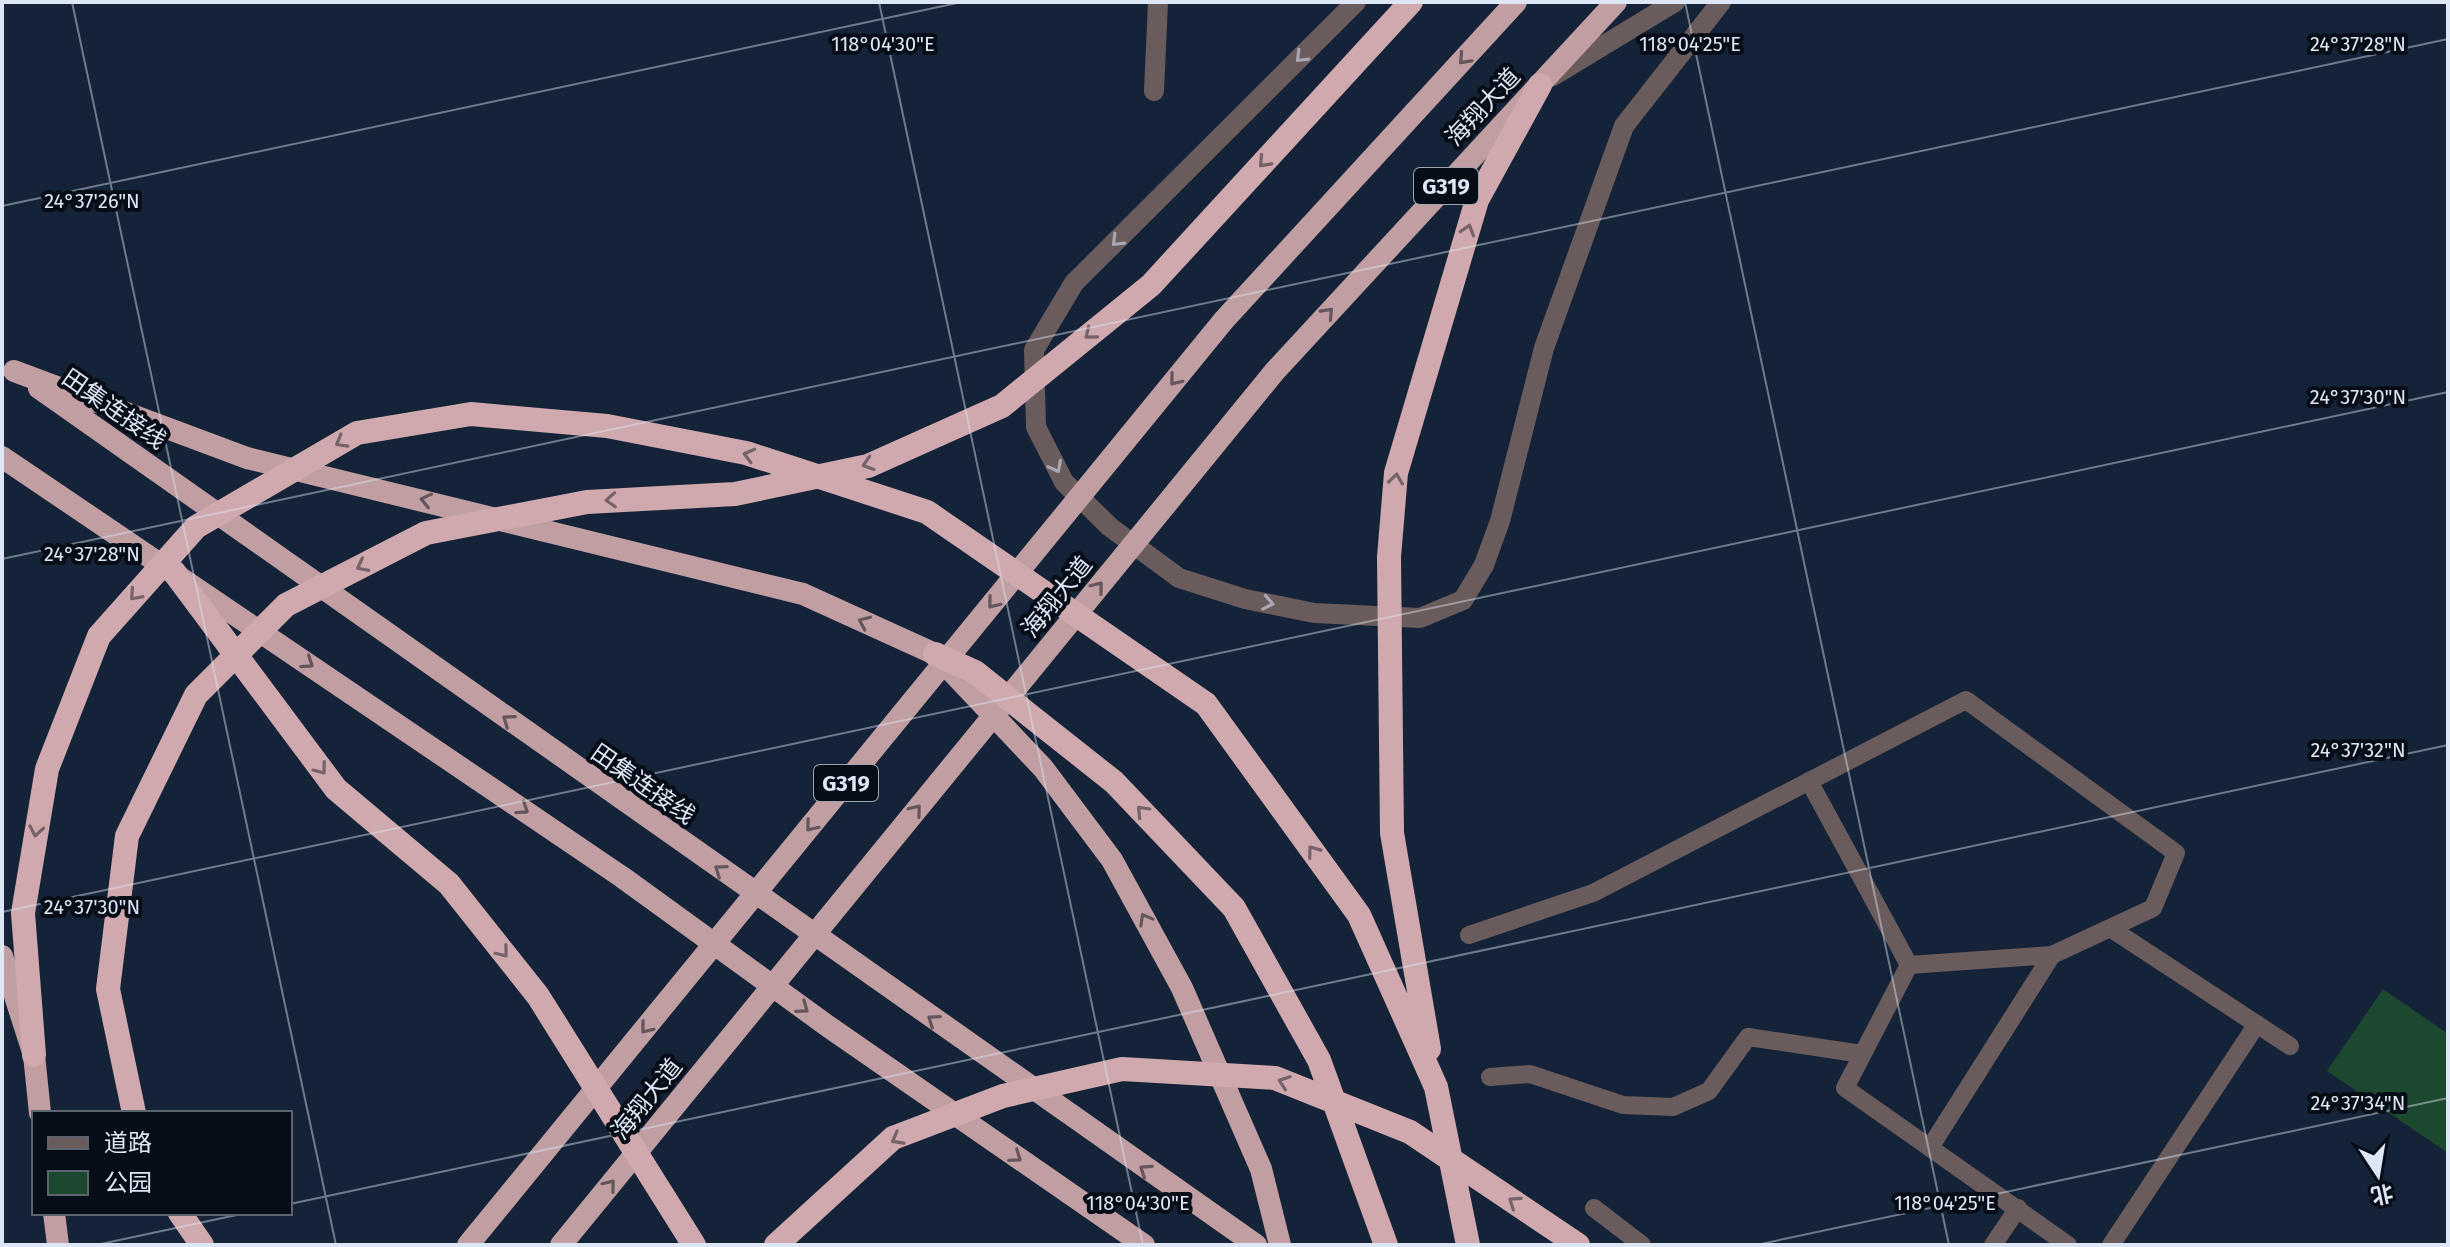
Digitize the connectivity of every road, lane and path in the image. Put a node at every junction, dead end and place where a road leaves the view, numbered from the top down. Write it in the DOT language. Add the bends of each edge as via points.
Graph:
graph roads {
  1 [pos="1158,2"];
  2 [pos="1356,2"];
  3 [pos="1411,2"];
  4 [pos="1516,2"];
  5 [pos="1616,2"];
  6 [pos="1675,2"];
  7 [pos="1721,2"];
  8 [pos="1540,85"];
  9 [pos="1154,91"];
  10 [pos="8,366"];
  11 [pos="2,457"];
  12 [pos="174,572"];
  13 [pos="935,654"];
  14 [pos="1809,781"];
  15 [pos="2113,930"];
  16 [pos="1469,935"];
  17 [pos="2052,955"];
  18 [pos="2,956"];
  19 [pos="1909,965"];
  20 [pos="2257,1024"];
  21 [pos="2290,1046"];
  22 [pos="1862,1054"];
  23 [pos="34,1055"];
  24 [pos="1490,1077"];
  25 [pos="1436,1087"];
  26 [pos="40,1111"];
  27 [pos="134,1111"];
  28 [pos="1931,1146"];
  29 [pos="1594,1208"];
  30 [pos="2018,1208"];
  31 [pos="54,1215"];
  32 [pos="181,1215"];
  33 [pos="58,1245"];
  34 [pos="202,1245"];
  35 [pos="468,1245"];
  36 [pos="561,1245"];
  37 [pos="694,1245"];
  38 [pos="776,1245"];
  39 [pos="1144,1245"];
  40 [pos="1256,1245"];
  41 [pos="1280,1245"];
  42 [pos="1386,1245"];
  43 [pos="1468,1245"];
  44 [pos="1578,1245"];
  45 [pos="1642,1245"];
  46 [pos="1993,1245"];
  47 [pos="2068,1245"];
  48 [pos="2111,1245"];
  1 -- 9 [label="street"];
  2 -- 7 [label="street, one-way" via="1074,283 1034,350 1036,427 1064,482 1110,527 1179,578 1314,613 1420,618 1463,600 1484,565 1544,348 1624,126"];
  3 -- 27 [label="highway, one-way" via="1151,285 1002,406 868,466 735,494 587,502 426,533 286,605 196,695 127,836 108,989"];
  4 -- 35 [label="highway, 海翔大道 / G319, one-way" via="1224,320"];
  5 -- 8 [label="highway, 海翔大道 / G319"];
  6 -- 8 [label="street"];
  25 -- 8 [label="highway, one-way" via="1392,833 1389,557 1396,473 1477,200"];
  36 -- 8 [label="highway, 海翔大道 / G319, one-way" via="1275,371"];
  13 -- 10 [label="highway, one-way" via="803,594 247,458"];
  40 -- 10 [label="highway, 田集连接线, one-way"];
  11 -- 12 [label="highway"];
  12 -- 37 [label="highway, one-way" via="336,789 449,884 538,996"];
  12 -- 39 [label="highway, one-way" via="622,877"];
  41 -- 13 [label="highway, one-way" via="1261,1169 1182,988 1112,860 1043,768"];
  42 -- 13 [label="highway, one-way" via="1319,1060 1234,908 1114,782 975,672"];
  14 -- 15 [label="lane" via="1966,700 2176,853 2153,908"];
  14 -- 16 [label="lane" via="1593,893"];
  14 -- 19 [label="lane"];
  15 -- 17 [label="lane"];
  15 -- 20 [label="lane"];
  17 -- 19 [label="lane"];
  17 -- 28 [label="lane"];
  18 -- 23 [label="highway"];
  19 -- 22 [label="lane"];
  20 -- 21 [label="lane"];
  20 -- 48 [label="lane"];
  22 -- 24 [label="lane" via="1748,1037 1709,1091 1673,1107 1623,1105 1530,1074"];
  22 -- 28 [label="lane" via="1845,1088"];
  25 -- 23 [label="highway, one-way" via="1359,915 1206,704 927,512 746,453 607,426 471,414 357,433 196,527 99,636 47,769 23,913"];
  23 -- 26 [label="highway"];
  25 -- 43 [label="highway"];
  28 -- 30 [label="lane"];
  29 -- 45 [label="lane"];
  30 -- 46 [label="lane"];
  30 -- 47 [label="lane"];
  31 -- 33 [label="highway"];
  32 -- 34 [label="highway"];
  44 -- 38 [label="highway, one-way" via="1410,1132 1275,1078 1122,1069 1003,1096 893,1138"];
}
